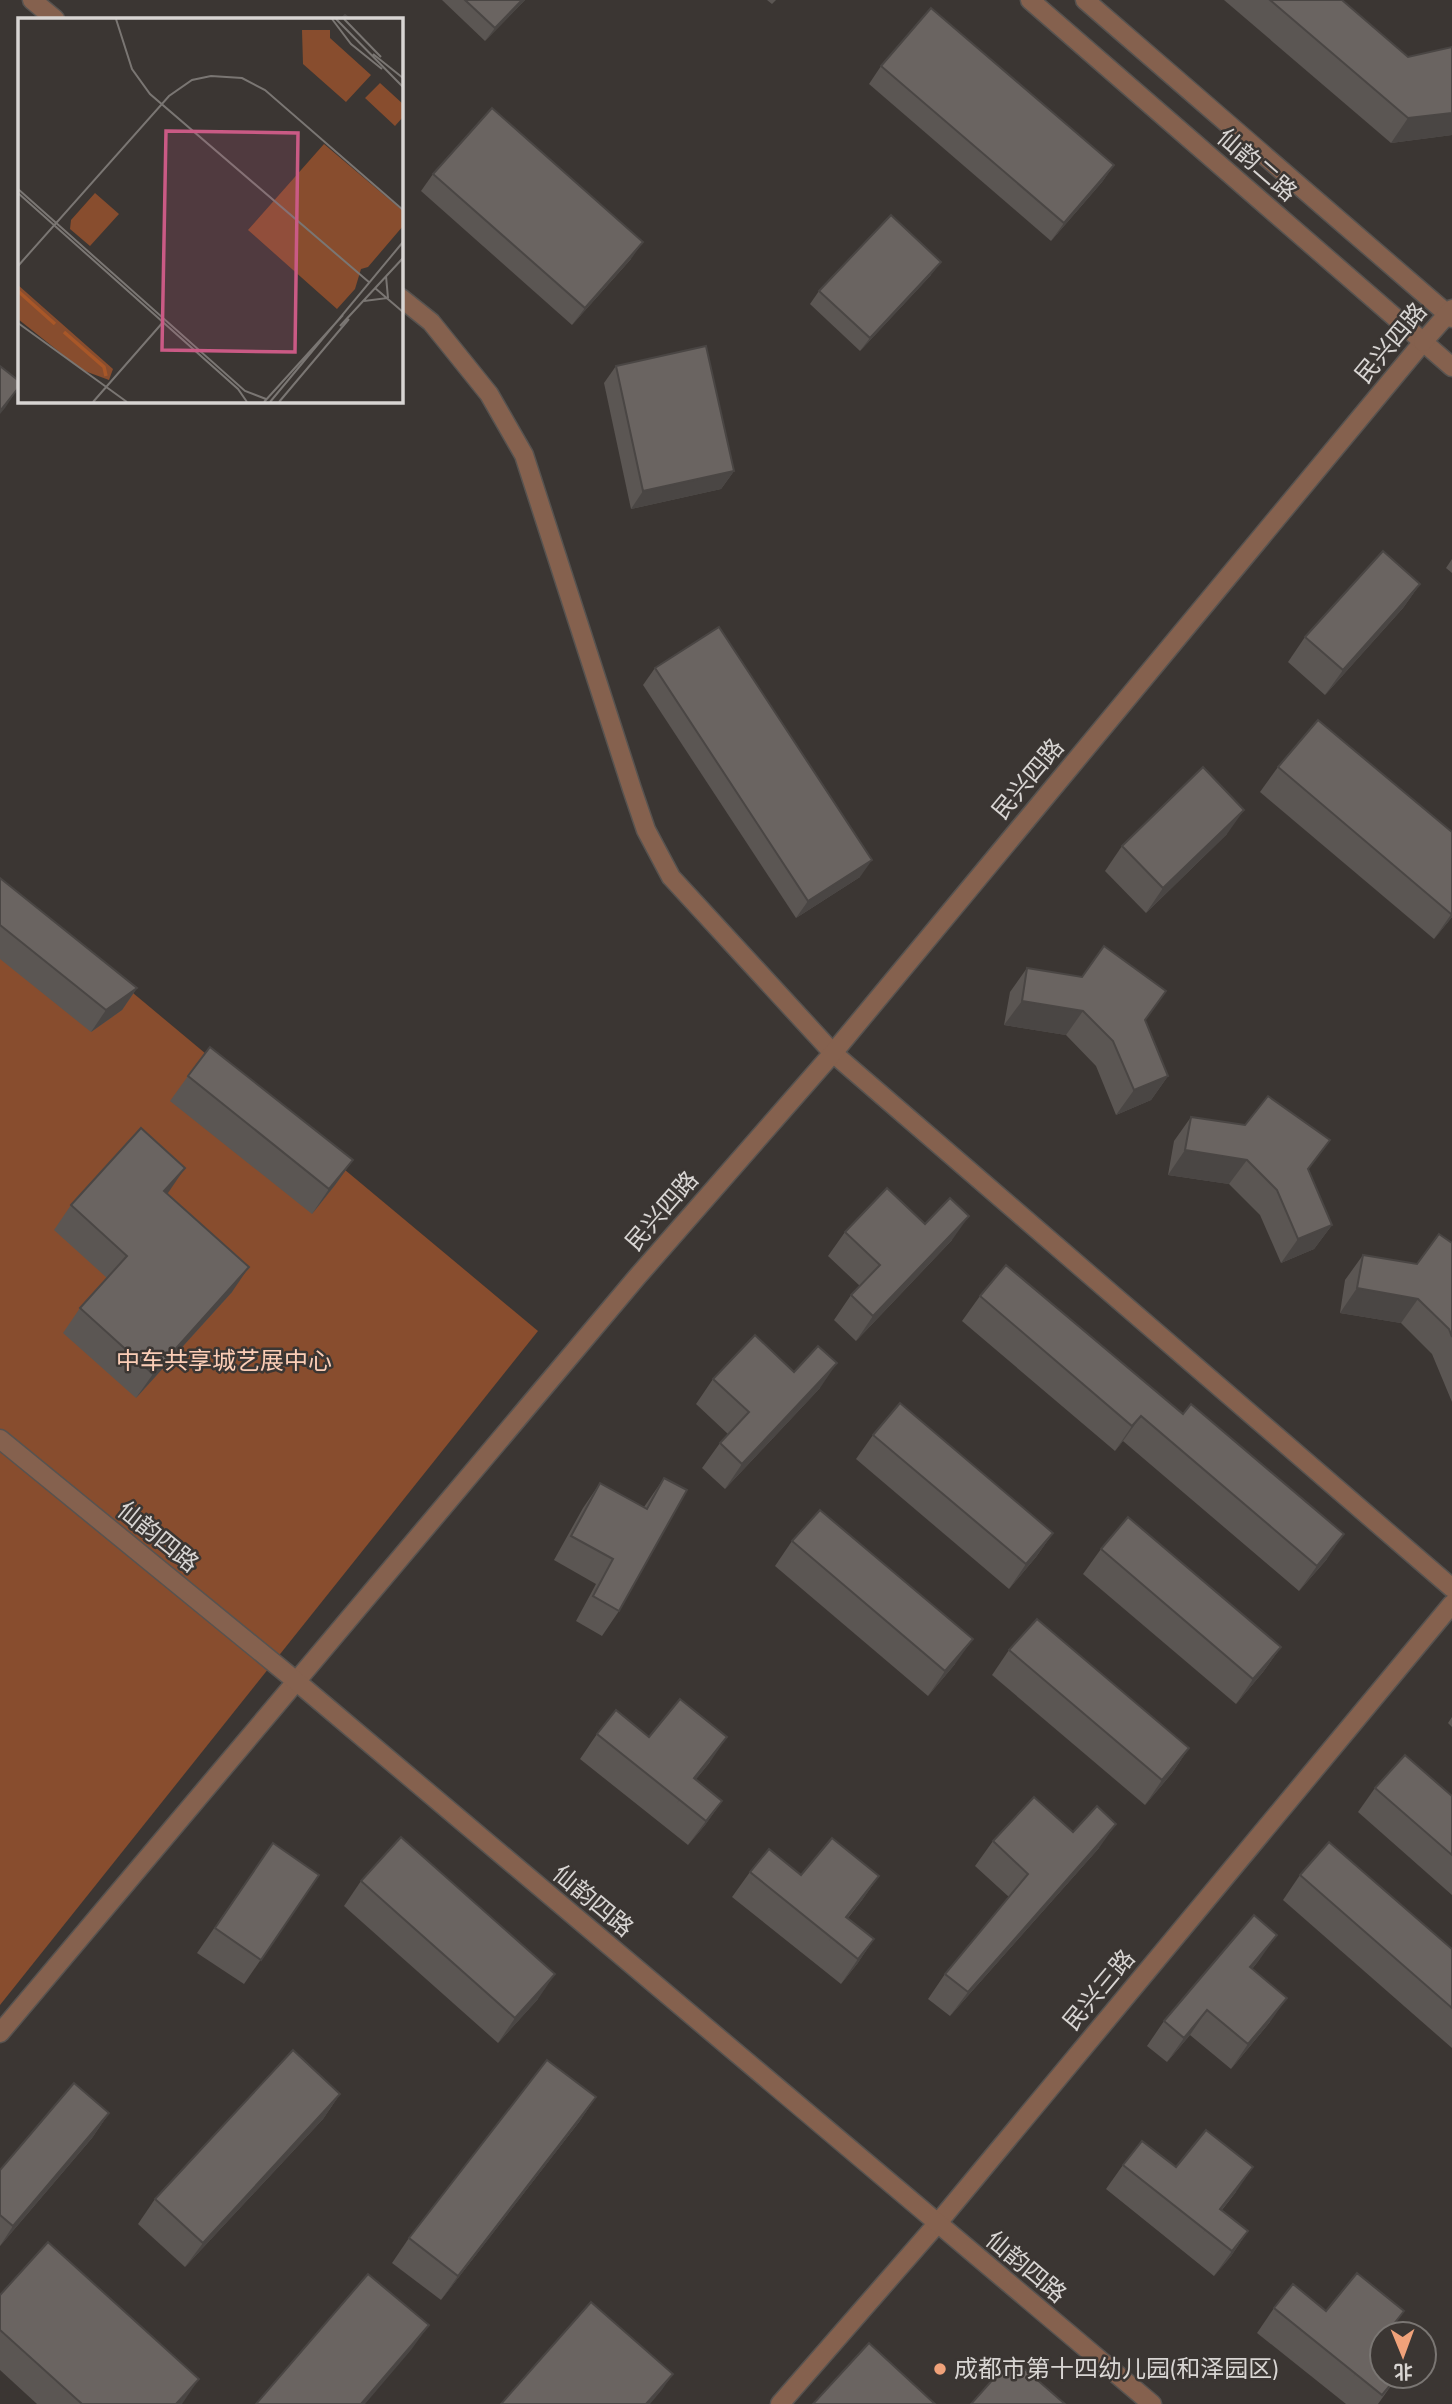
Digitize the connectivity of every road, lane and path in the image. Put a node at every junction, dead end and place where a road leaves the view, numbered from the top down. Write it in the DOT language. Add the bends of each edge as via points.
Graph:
graph roads {
  1 [pos="32,0"];
  2 [pos="1030,0"];
  3 [pos="1085,0"];
  4 [pos="54,18"];
  5 [pos="402,299"];
  6 [pos="1450,314"];
  7 [pos="1423,342"];
  8 [pos="1452,367"];
  9 [pos="833,1053"];
  10 [pos="0,1439"];
  11 [pos="1452,1588"];
  12 [pos="1452,1604"];
  13 [pos="296,1681"];
  14 [pos="0,2033"];
  15 [pos="937,2224"];
  16 [pos="780,2404"];
  17 [pos="1152,2404"];
  1 -- 4 [label="street"];
  2 -- 7 [label="street, 仙韵二路"];
  3 -- 6 [label="street, 仙韵二路"];
  5 -- 9 [label="street" via="431,322 489,394 524,455 635,799 671,877"];
  6 -- 7 [label="street, 民兴四路"];
  7 -- 8 [label="street, 仙韵二路"];
  7 -- 9 [label="street, 民兴四路"];
  9 -- 11 [label="street"];
  9 -- 13 [label="street, 民兴四路"];
  10 -- 13 [label="street, 仙韵四路"];
  12 -- 15 [label="street, 民兴三路"];
  13 -- 14 [label="street, 民兴四路"];
  13 -- 15 [label="street, 仙韵四路"];
  15 -- 16 [label="street, 民兴三路"];
  15 -- 17 [label="street, 仙韵四路"];
}
